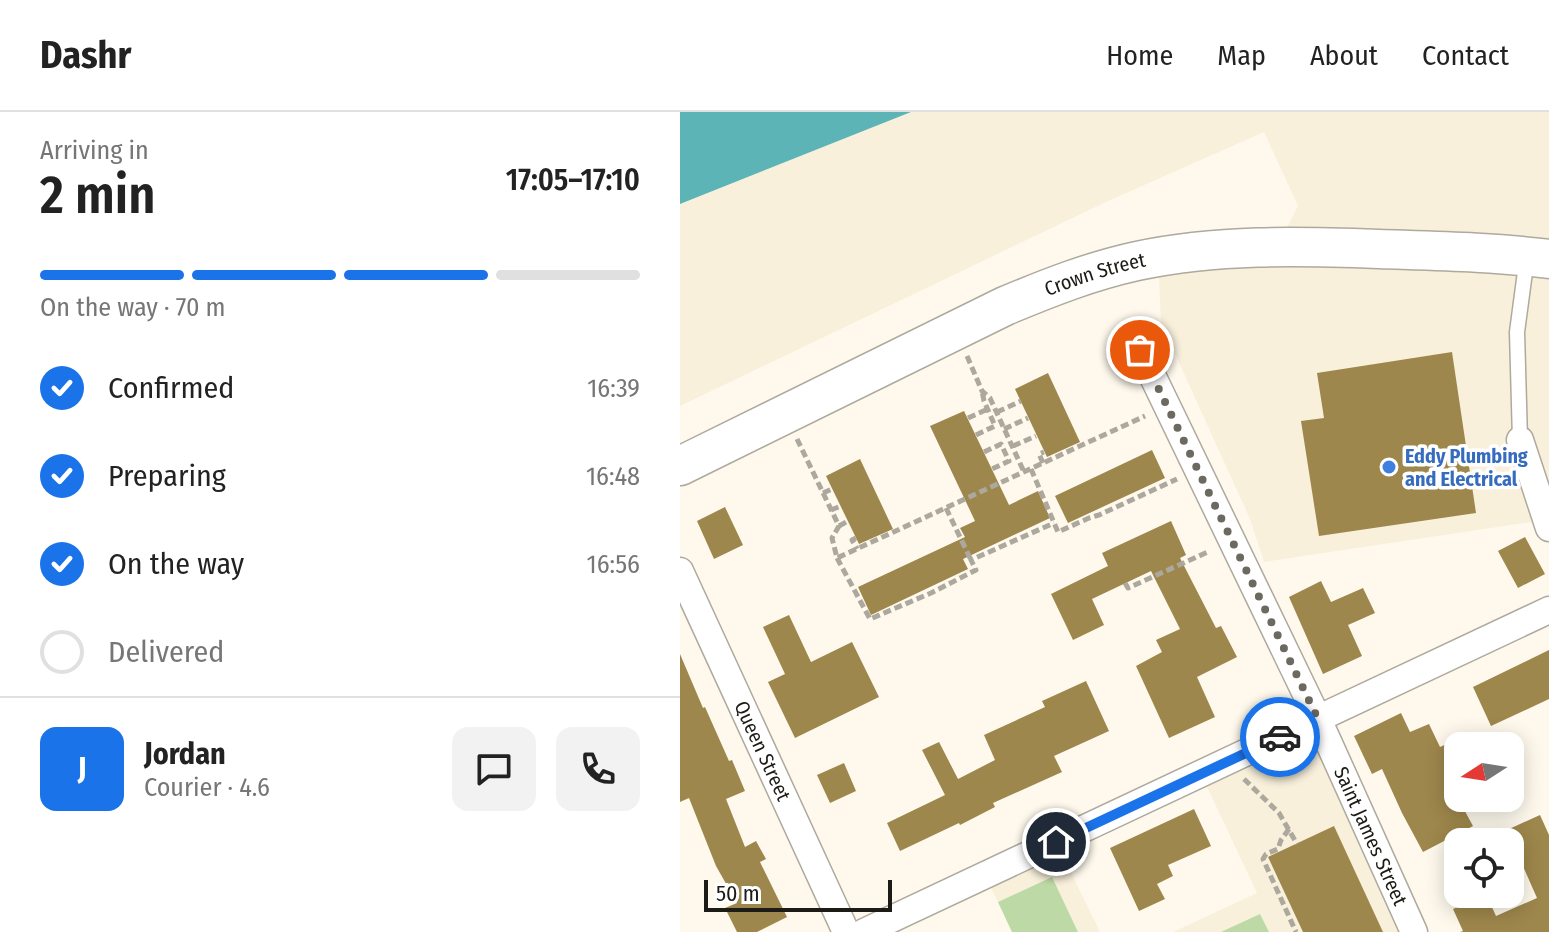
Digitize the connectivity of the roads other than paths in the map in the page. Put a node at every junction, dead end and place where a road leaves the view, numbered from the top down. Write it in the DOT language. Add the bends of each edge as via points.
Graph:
graph roads {
  1 [pos="1538,257"];
  2 [pos="1140,350"];
  3 [pos="1520,440"];
  4 [pos="680,466"];
  5 [pos="1549,528"];
  6 [pos="680,571"];
  7 [pos="1549,610"];
  8 [pos="1318,719"];
  9 [pos="846,932"];
  10 [pos="864,932"];
  11 [pos="1414,932"];
  1 -- 3 [label="lane" via="1517,332"];
  1 -- 4 [label="main road, Crown Street" via="1278,247 1196,251 1135,261 1005,306"];
  2 -- 8 [label="street, Saint James Street"];
  3 -- 5 [label="street"];
  6 -- 9 [label="street, Queen Street"];
  7 -- 8 [label="street"];
  8 -- 10 [label="street"];
  8 -- 11 [label="street, Saint James Street"];
}
